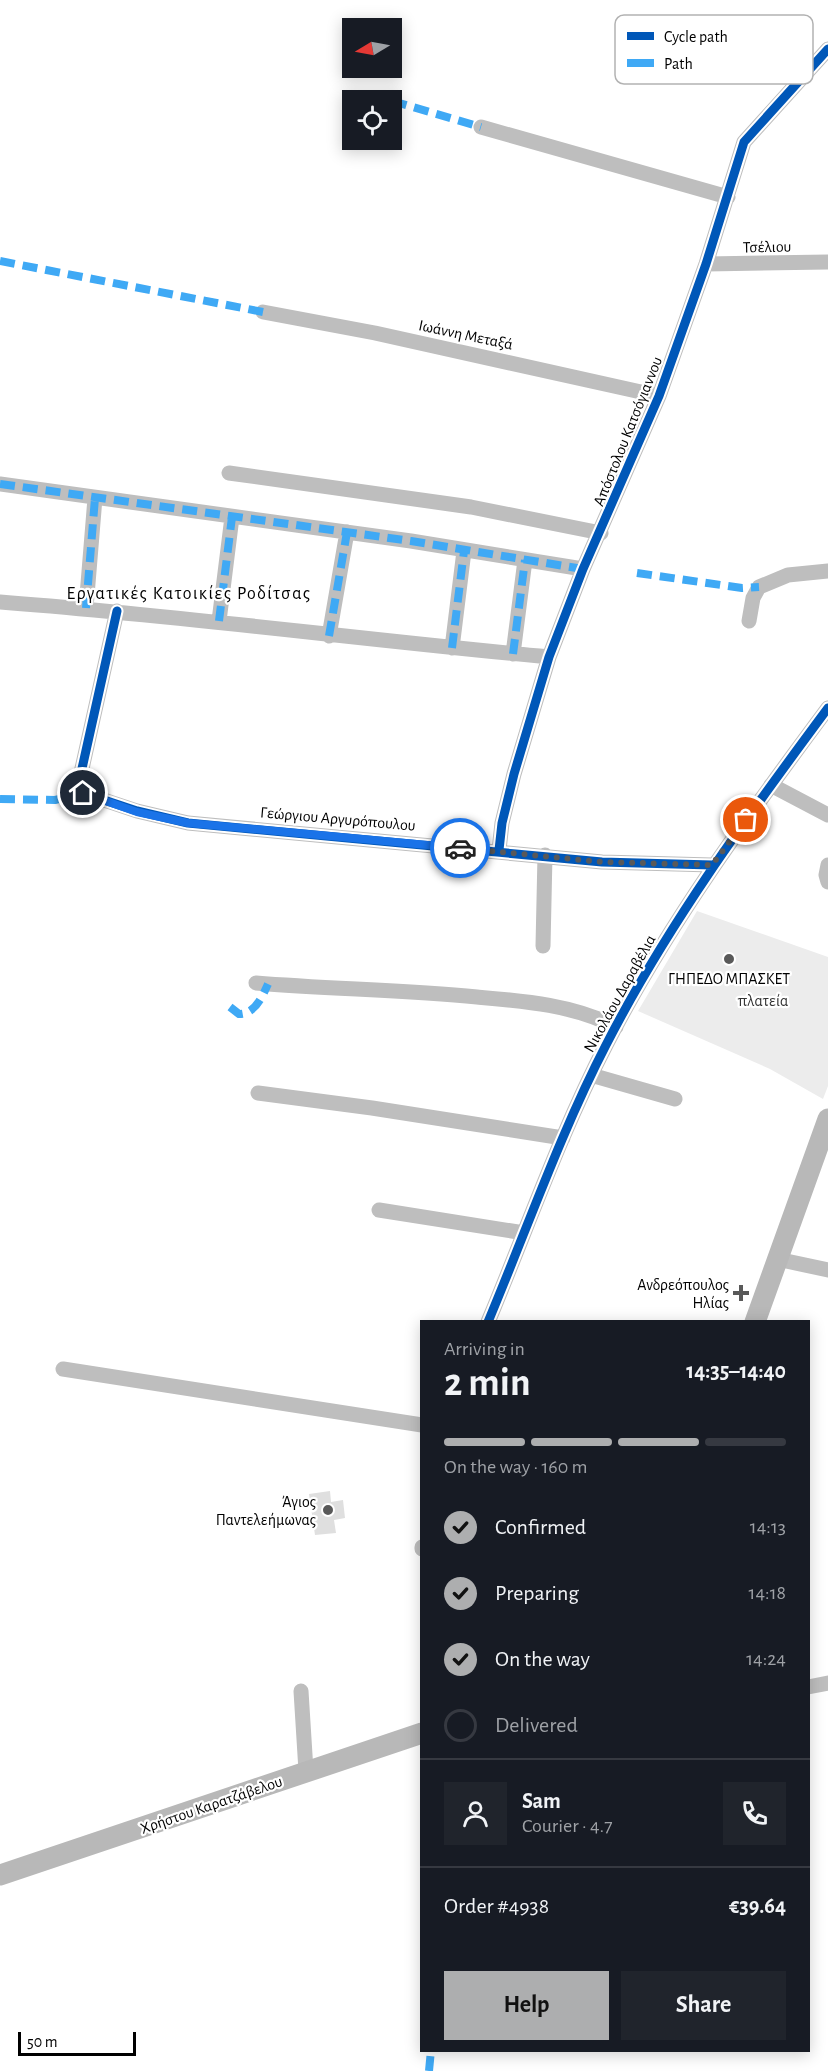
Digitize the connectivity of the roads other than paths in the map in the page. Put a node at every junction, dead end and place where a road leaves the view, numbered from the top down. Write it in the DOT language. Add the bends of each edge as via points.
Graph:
graph roads {
  1 [pos="828,49"];
  2 [pos="813,66"];
  3 [pos="796,84"];
  4 [pos="481,127"];
  5 [pos="728,197"];
  6 [pos="828,262"];
  7 [pos="706,264"];
  8 [pos="263,312"];
  9 [pos="659,396"];
  10 [pos="229,473"];
  11 [pos="0,484"];
  12 [pos="95,498"];
  13 [pos="232,517"];
  14 [pos="347,532"];
  15 [pos="601,533"];
  16 [pos="464,551"];
  17 [pos="525,560"];
  18 [pos="583,569"];
  19 [pos="828,571"];
  20 [pos="0,602"];
  21 [pos="86,608"];
  22 [pos="117,611"];
  23 [pos="219,621"];
  24 [pos="749,621"];
  25 [pos="329,636"];
  26 [pos="452,648"];
  27 [pos="513,654"];
  28 [pos="549,657"];
  29 [pos="828,708"];
  30 [pos="771,785"];
  31 [pos="828,815"];
  32 [pos="499,850"];
  33 [pos="544,855"];
  34 [pos="712,865"];
  35 [pos="828,865"];
  36 [pos="828,882"];
  37 [pos="543,946"];
  38 [pos="256,983"];
  39 [pos="616,1027"];
  40 [pos="591,1075"];
  41 [pos="258,1093"];
  42 [pos="675,1099"];
  43 [pos="828,1119"];
  44 [pos="563,1138"];
  45 [pos="379,1210"];
  46 [pos="524,1233"];
  47 [pos="777,1259"];
  48 [pos="828,1270"];
  49 [pos="489,1320"];
  50 [pos="756,1320"];
  51 [pos="63,1369"];
  52 [pos="420,1425"];
  53 [pos="828,1683"];
  54 [pos="810,1687"];
  55 [pos="301,1691"];
  56 [pos="420,1734"];
  57 [pos="306,1771"];
  58 [pos="0,1875"];
  1 -- 2 [label="street, Απόστολου Κατσόγιαννου"];
  3 -- 5 [label="street, Απόστολου Κατσόγιαννου" via="744,142"];
  4 -- 5 [label="street"];
  5 -- 7 [label="street, Απόστολου Κατσόγιαννου"];
  6 -- 7 [label="street, Τσέλιου"];
  7 -- 9 [label="street, Απόστολου Κατσόγιαννου"];
  8 -- 9 [label="street, Ιωάννη Μεταξά"];
  9 -- 15 [label="street, Απόστολου Κατσόγιαννου"];
  10 -- 15 [label="street" via="471,507"];
  11 -- 12 [label="street"];
  12 -- 13 [label="street"];
  12 -- 21 [label="street"];
  13 -- 14 [label="street"];
  13 -- 23 [label="street"];
  14 -- 16 [label="street"];
  14 -- 25 [label="street"];
  15 -- 18 [label="street, Απόστολου Κατσόγιαννου"];
  16 -- 17 [label="street"];
  16 -- 26 [label="street"];
  17 -- 18 [label="street"];
  17 -- 27 [label="street"];
  18 -- 28 [label="street, Απόστολου Κατσόγιαννου"];
  19 -- 24 [label="street" via="788,575 759,587"];
  20 -- 21 [label="street"];
  21 -- 22 [label="street"];
  22 -- 23 [label="street"];
  22 -- 32 [label="street, Γεώργιου Αργυρόπουλου" via="79,782 83,793 188,823"];
  23 -- 25 [label="street"];
  25 -- 26 [label="street"];
  26 -- 27 [label="street"];
  27 -- 28 [label="street"];
  28 -- 32 [label="street, Απόστολου Κατσόγιαννου" via="514,774"];
  29 -- 30 [label="street, Νικολάου Δαραβέλια"];
  30 -- 31 [label="street"];
  30 -- 34 [label="street, Νικολάου Δαραβέλια"];
  32 -- 33 [label="street, Γεώργιου Αργυρόπουλου"];
  33 -- 34 [label="street, Γεώργιου Αργυρόπουλου" via="602,862"];
  33 -- 37 [label="street"];
  34 -- 39 [label="street, Νικολάου Δαραβέλια"];
  35 -- 36 [label="street"];
  38 -- 39 [label="street" via="408,991 545,1005"];
  39 -- 40 [label="street, Νικολάου Δαραβέλια"];
  40 -- 42 [label="street"];
  40 -- 44 [label="street, Νικολάου Δαραβέλια"];
  41 -- 44 [label="street"];
  43 -- 47 [label="street"];
  44 -- 46 [label="street, Νικολάου Δαραβέλια"];
  45 -- 46 [label="street"];
  46 -- 49 [label="street, Νικολάου Δαραβέλια"];
  47 -- 48 [label="street"];
  47 -- 50 [label="street"];
  51 -- 52 [label="street"];
  53 -- 54 [label="street"];
  55 -- 57 [label="street"];
  56 -- 57 [label="street, Χρήστου Καρατζάβελου"];
  57 -- 58 [label="street, Χρήστου Καρατζάβελου"];
}
